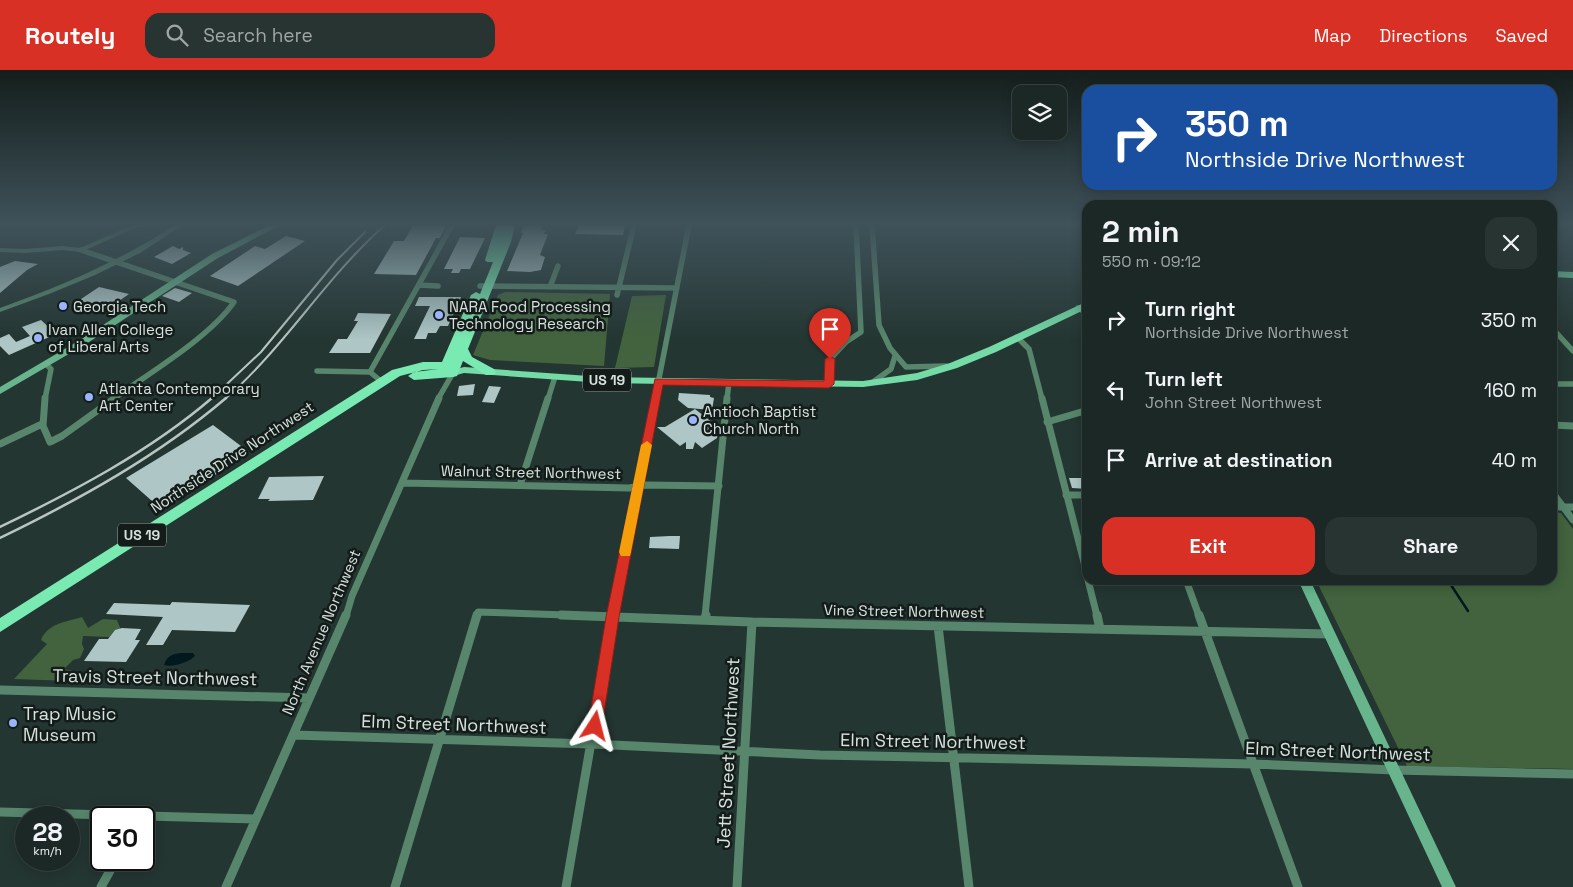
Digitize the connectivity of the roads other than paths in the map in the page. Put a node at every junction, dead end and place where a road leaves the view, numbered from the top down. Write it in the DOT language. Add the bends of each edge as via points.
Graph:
graph roads {
  1 [pos="114,263"];
  2 [pos="120,263"];
  3 [pos="203,263"];
  4 [pos="431,263"];
  5 [pos="491,263"];
  6 [pos="495,263"];
  7 [pos="624,263"];
  8 [pos="682,263"];
  9 [pos="858,263"];
  10 [pos="875,263"];
  11 [pos="558,266"];
  12 [pos="1557,274"];
  13 [pos="1573,275"];
  14 [pos="174,281"];
  15 [pos="419,285"];
  16 [pos="438,286"];
  17 [pos="484,286"];
  18 [pos="550,287"];
  19 [pos="618,287"];
  20 [pos="677,288"];
  21 [pos="617,295"];
  22 [pos="1082,306"];
  23 [pos="0,310"];
  24 [pos="461,332"];
  25 [pos="1557,333"];
  26 [pos="1017,337"];
  27 [pos="464,349"];
  28 [pos="1573,351"];
  29 [pos="895,356"];
  30 [pos="46,364"];
  31 [pos="425,366"];
  32 [pos="949,366"];
  33 [pos="453,369"];
  34 [pos="317,371"];
  35 [pos="370,372"];
  36 [pos="490,372"];
  37 [pos="555,377"];
  38 [pos="659,381"];
  39 [pos="382,382"];
  40 [pos="729,382"];
  41 [pos="871,383"];
  42 [pos="829,384"];
  43 [pos="1557,384"];
  44 [pos="1573,384"];
  45 [pos="443,388"];
  46 [pos="0,391"];
  47 [pos="1082,412"];
  48 [pos="1047,422"];
  49 [pos="42,424"];
  50 [pos="1557,426"];
  51 [pos="1573,426"];
  52 [pos="0,444"];
  53 [pos="403,483"];
  54 [pos="520,485"];
  55 [pos="719,486"];
  56 [pos="638,487"];
  57 [pos="1066,495"];
  58 [pos="1082,495"];
  59 [pos="1557,498"];
  60 [pos="1557,507"];
  61 [pos="1564,507"];
  62 [pos="1573,507"];
  63 [pos="1573,520"];
  64 [pos="1082,556"];
  65 [pos="1089,585"];
  66 [pos="1188,585"];
  67 [pos="1306,585"];
  68 [pos="612,617"];
  69 [pos="705,620"];
  70 [pos="752,622"];
  71 [pos="0,626"];
  72 [pos="938,626"];
  73 [pos="1100,629"];
  74 [pos="1204,631"];
  75 [pos="1330,634"];
  76 [pos="0,690"];
  77 [pos="309,698"];
  78 [pos="293,736"];
  79 [pos="440,740"];
  80 [pos="592,744"];
  81 [pos="745,750"];
  82 [pos="954,758"];
  83 [pos="1253,764"];
  84 [pos="1394,770"];
  85 [pos="1573,774"];
  86 [pos="0,812"];
  87 [pos="90,815"];
  88 [pos="155,816"];
  89 [pos="255,819"];
  90 [pos="110,871"];
  91 [pos="101,887"];
  92 [pos="226,887"];
  93 [pos="395,887"];
  94 [pos="566,887"];
  95 [pos="737,887"];
  96 [pos="969,887"];
  97 [pos="1298,887"];
  98 [pos="1449,887"];
  1 -- 23 [label="street"];
  2 -- 14 [label="street"];
  3 -- 14 [label="main road"];
  4 -- 15 [label="street"];
  5 -- 17 [label="highway, North Avenue Northwest"];
  6 -- 17 [label="highway, North Avenue Northwest"];
  7 -- 19 [label="street"];
  8 -- 20 [label="street"];
  9 -- 42 [label="street" via="861,332 830,359"];
  10 -- 29 [label="street" via="879,325"];
  11 -- 18 [label="street"];
  12 -- 13 [label="main road"];
  14 -- 30 [label="main road"];
  14 -- 49 [label="street" via="234,302 172,358 62,436 50,442"];
  15 -- 16 [label="street"];
  15 -- 35 [label="street"];
  17 -- 18 [label="street"];
  17 -- 24 [label="highway, North Avenue Northwest"];
  17 -- 27 [label="highway, North Avenue Northwest"];
  18 -- 19 [label="street"];
  19 -- 20 [label="street"];
  19 -- 21 [label="street"];
  20 -- 38 [label="street"];
  22 -- 26 [label="main road, Northside Drive Northwest / US 19"];
  24 -- 31 [label="highway"];
  24 -- 33 [label="highway, North Avenue Northwest"];
  25 -- 28 [label="street"];
  26 -- 32 [label="main road, Northside Drive Northwest / US 19"];
  26 -- 48 [label="street" via="1028,349"];
  27 -- 33 [label="highway, North Avenue Northwest"];
  27 -- 36 [label="highway" via="467,359"];
  29 -- 32 [label="street" via="906,367"];
  29 -- 41 [label="street" via="890,372"];
  30 -- 46 [label="main road"];
  30 -- 49 [label="street" via="51,369"];
  31 -- 33 [label="highway, Northside Drive Northwest / US 19"];
  31 -- 39 [label="highway, Northside Drive Northwest / US 19" via="396,373"];
  32 -- 41 [label="main road, Northside Drive Northwest / US 19" via="918,376"];
  33 -- 36 [label="main road, Northside Drive Northwest / US 19"];
  33 -- 39 [label="highway, Northside Drive Northwest / US 19"];
  33 -- 45 [label="street, North Avenue Northwest"];
  33 -- 45 [label="street, North Avenue Northwest"];
  34 -- 35 [label="street"];
  35 -- 39 [label="street"];
  36 -- 37 [label="main road, Northside Drive Northwest / US 19"];
  37 -- 38 [label="main road, Northside Drive Northwest / US 19"];
  37 -- 54 [label="street"];
  38 -- 40 [label="main road, Northside Drive Northwest / US 19"];
  38 -- 56 [label="street"];
  39 -- 71 [label="highway, Northside Drive Northwest / US 19"];
  40 -- 42 [label="main road, Northside Drive Northwest / US 19"];
  40 -- 55 [label="street"];
  41 -- 42 [label="main road, Northside Drive Northwest / US 19"];
  43 -- 44 [label="street"];
  45 -- 53 [label="street, North Avenue Northwest"];
  47 -- 48 [label="street"];
  48 -- 57 [label="street"];
  49 -- 52 [label="street"];
  50 -- 51 [label="street"];
  53 -- 54 [label="street, Walnut Street Northwest"];
  53 -- 77 [label="street, North Avenue Northwest"];
  54 -- 56 [label="street, Walnut Street Northwest"];
  55 -- 56 [label="street, Walnut Street Northwest"];
  55 -- 69 [label="street"];
  56 -- 68 [label="street"];
  57 -- 58 [label="street"];
  57 -- 64 [label="street"];
  59 -- 61 [label="street"];
  60 -- 61 [label="street"];
  61 -- 62 [label="street"];
  61 -- 63 [label="street"];
  65 -- 73 [label="street"];
  66 -- 74 [label="street"];
  67 -- 75 [label="main road"];
  68 -- 69 [label="street, Vine Street Northwest"];
  68 -- 79 [label="street, Vine Street Northwest" via="478,612"];
  68 -- 80 [label="street"];
  69 -- 70 [label="street, Vine Street Northwest"];
  70 -- 72 [label="street, Vine Street Northwest"];
  70 -- 81 [label="street, Jett Street Northwest"];
  72 -- 73 [label="street, Vine Street Northwest"];
  72 -- 82 [label="street"];
  73 -- 74 [label="street, Vine Street Northwest"];
  74 -- 75 [label="street, Vine Street Northwest"];
  74 -- 83 [label="street"];
  75 -- 84 [label="main road"];
  76 -- 77 [label="street, Travis Street Northwest"];
  77 -- 78 [label="street, North Avenue Northwest"];
  78 -- 79 [label="street, Elm Street Northwest"];
  78 -- 89 [label="street, North Avenue Northwest"];
  79 -- 80 [label="street, Elm Street Northwest"];
  79 -- 93 [label="street"];
  80 -- 81 [label="street, Elm Street Northwest"];
  80 -- 94 [label="street"];
  81 -- 82 [label="street, Elm Street Northwest"];
  81 -- 95 [label="street, Jett Street Northwest"];
  82 -- 83 [label="street, Elm Street Northwest"];
  82 -- 96 [label="street"];
  83 -- 84 [label="street, Elm Street Northwest"];
  83 -- 97 [label="street"];
  84 -- 85 [label="street, Elm Street Northwest"];
  84 -- 98 [label="main road"];
  86 -- 87 [label="street"];
  88 -- 89 [label="street"];
  89 -- 92 [label="street, North Avenue Northwest"];
  90 -- 91 [label="street"];
}
